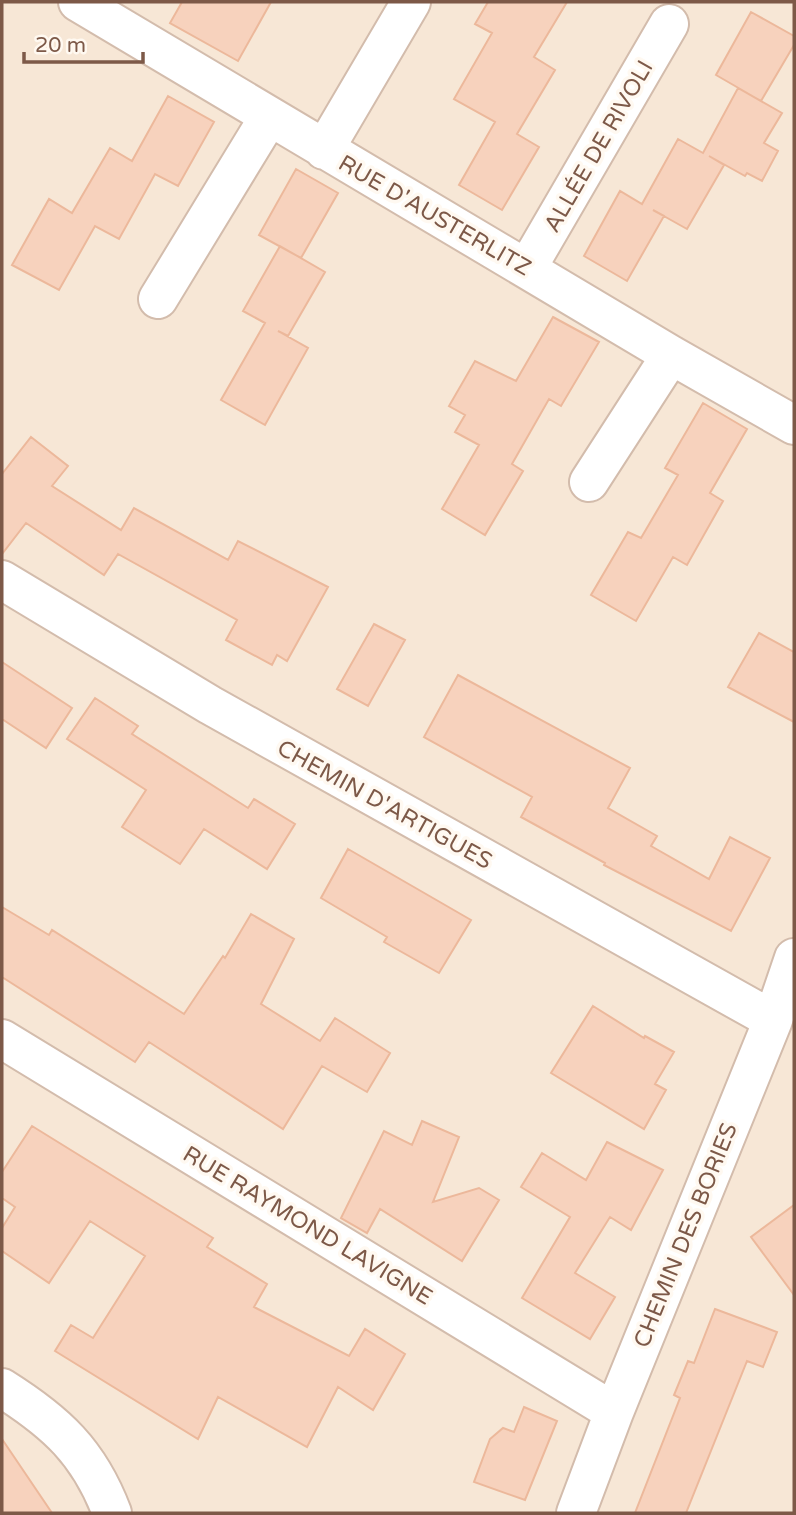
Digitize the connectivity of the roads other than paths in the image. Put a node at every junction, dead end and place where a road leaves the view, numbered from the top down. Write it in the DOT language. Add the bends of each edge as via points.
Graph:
graph roads {
  1 [pos="78,2"];
  2 [pos="411,2"];
  3 [pos="125,13"];
  4 [pos="668,24"];
  5 [pos="269,117"];
  6 [pos="324,150"];
  7 [pos="527,268"];
  8 [pos="158,299"];
  9 [pos="671,355"];
  10 [pos="794,425"];
  11 [pos="589,482"];
  12 [pos="2,580"];
  13 [pos="794,958"];
  14 [pos="773,1020"];
  15 [pos="2,1039"];
  16 [pos="2,1388"];
  17 [pos="614,1412"];
  18 [pos="112,1513"];
  19 [pos="576,1513"];
  1 -- 3 [label="street, RUE D'AUSTERLITZ"];
  2 -- 6 [label="street"];
  3 -- 5 [label="street, RUE D'AUSTERLITZ"];
  4 -- 7 [label="street, ALLÉE DE RIVOLI"];
  5 -- 6 [label="street, RUE D'AUSTERLITZ"];
  5 -- 8 [label="street"];
  6 -- 7 [label="street, RUE D'AUSTERLITZ"];
  7 -- 9 [label="street, RUE D'AUSTERLITZ"];
  9 -- 10 [label="street, RUE D'AUSTERLITZ"];
  9 -- 11 [label="street"];
  12 -- 14 [label="street, CHEMIN D'ARTIGUES" via="210,705"];
  13 -- 14 [label="street, CHEMIN DES BORIES"];
  14 -- 17 [label="street, CHEMIN DES BORIES"];
  15 -- 17 [label="street, RUE RAYMOND LAVIGNE"];
  16 -- 18 [label="street" via="42,1413 76,1446 100,1483"];
  17 -- 19 [label="street, CHEMIN DES BORIES"];
}
